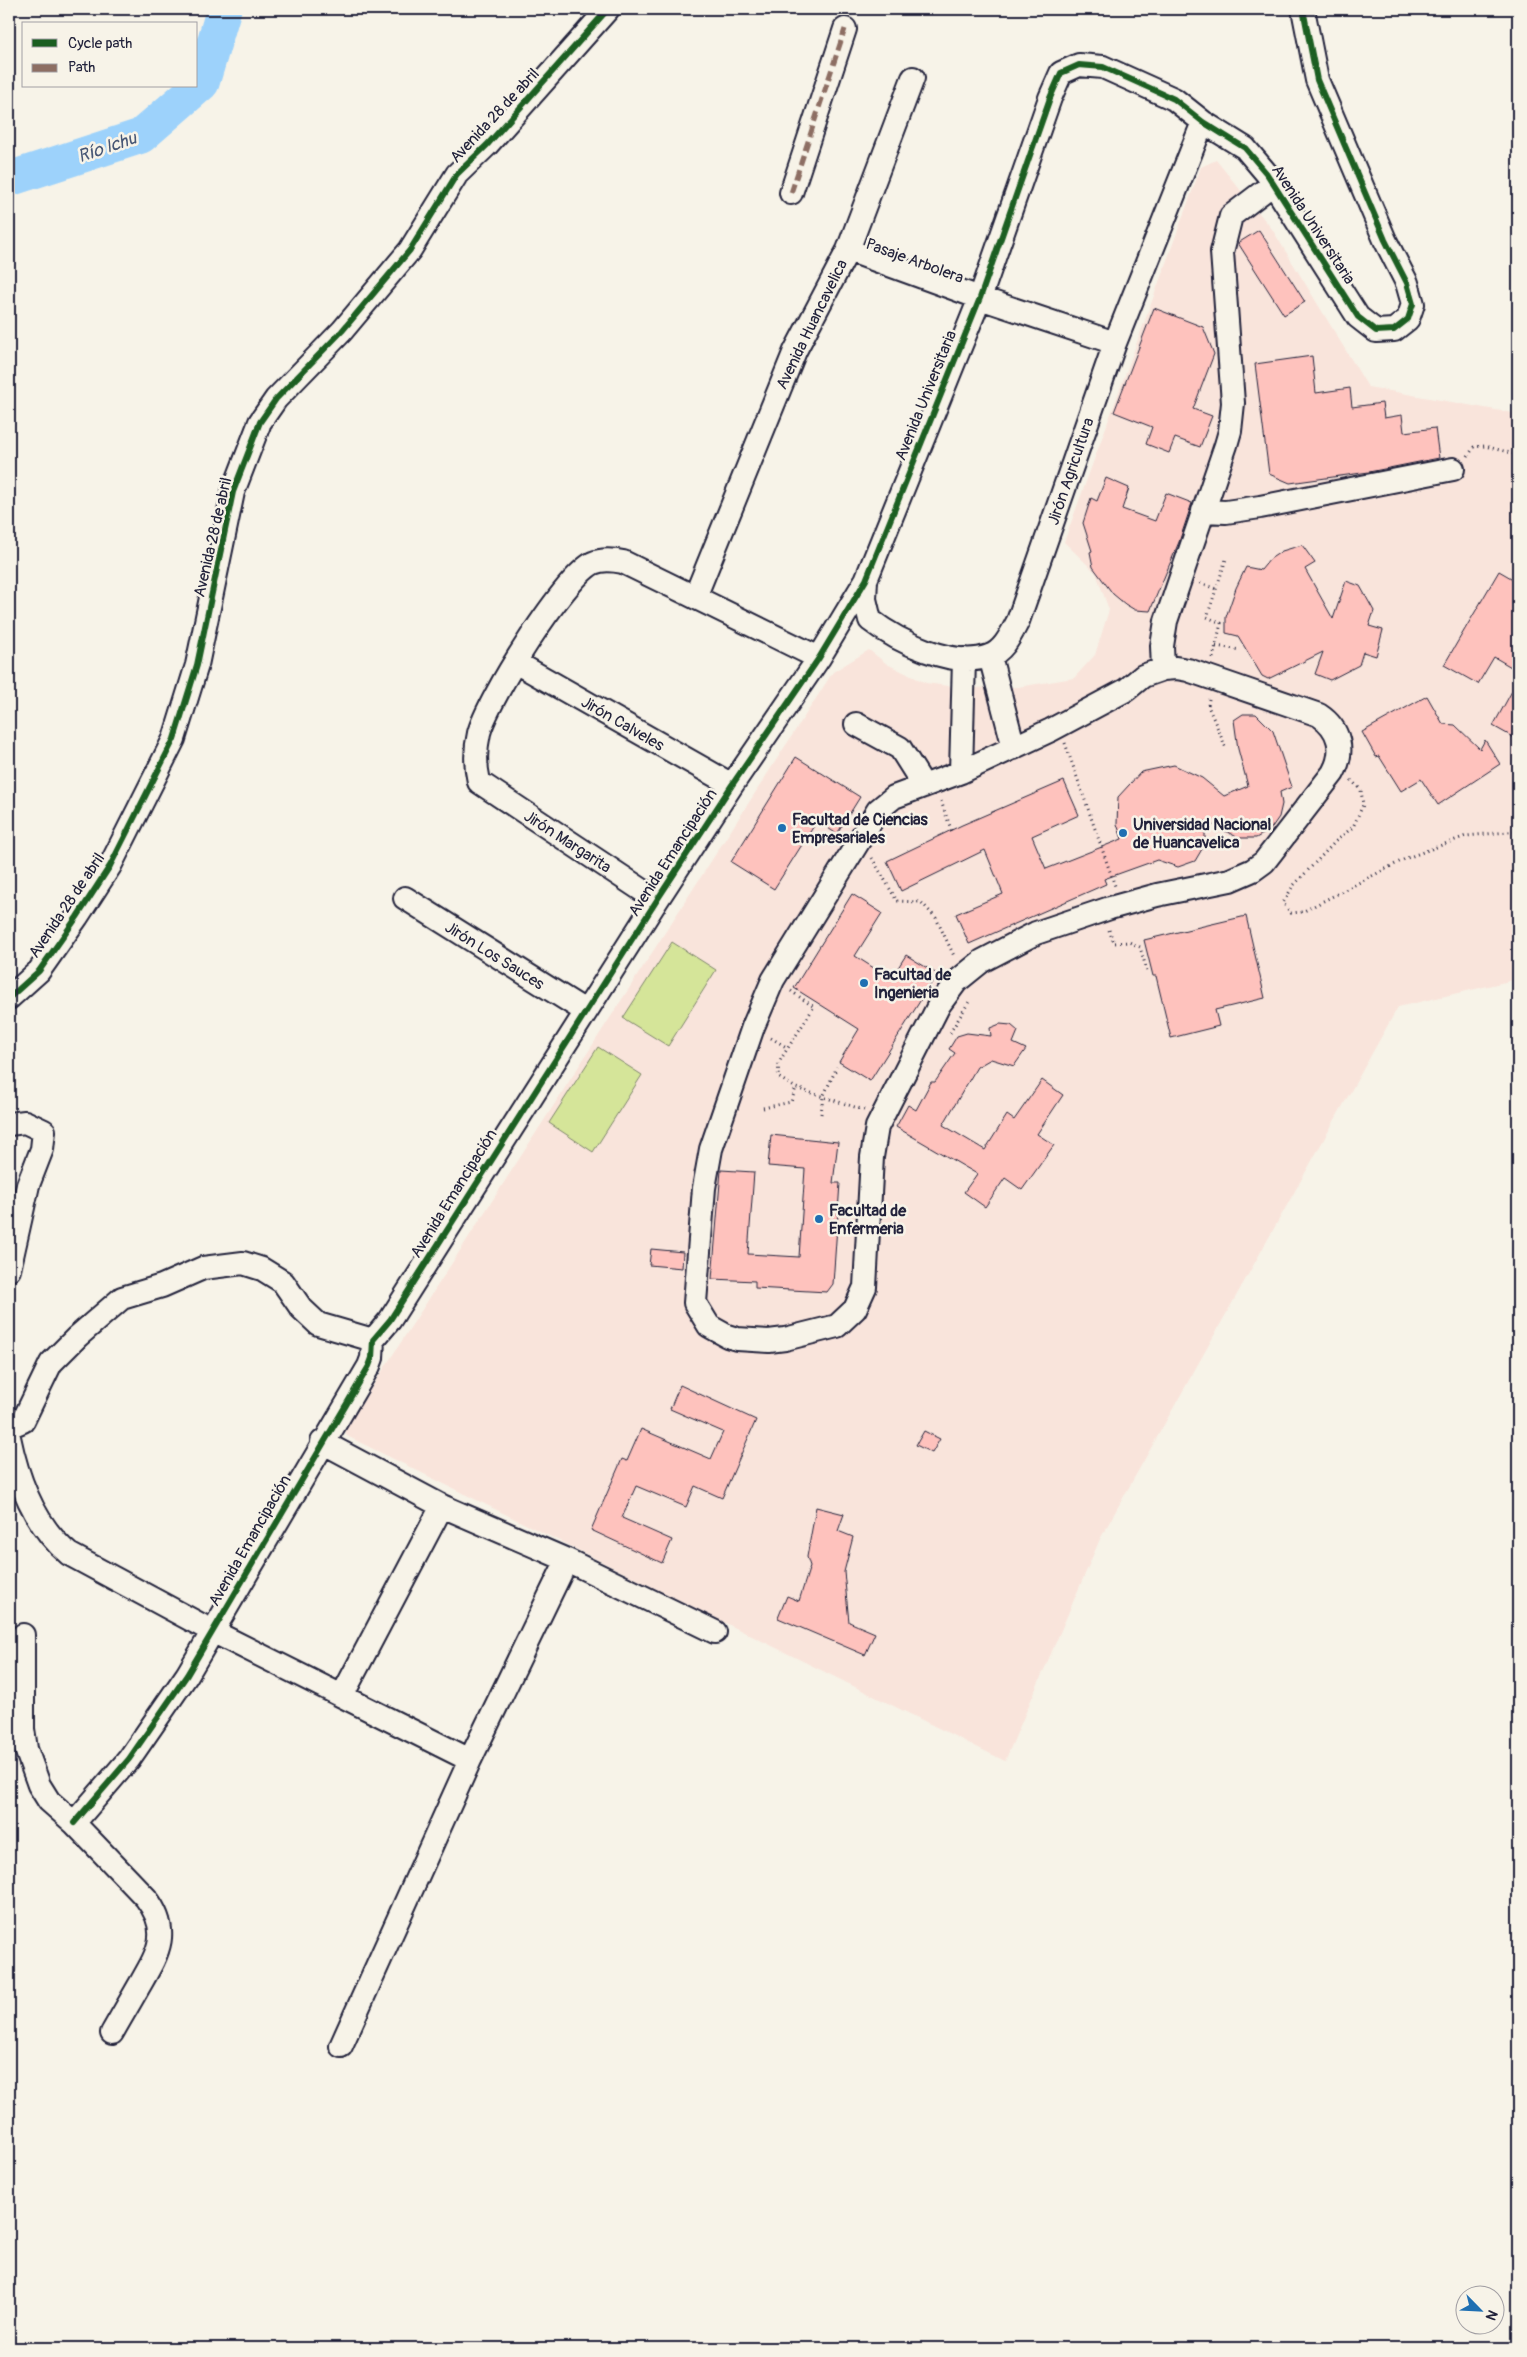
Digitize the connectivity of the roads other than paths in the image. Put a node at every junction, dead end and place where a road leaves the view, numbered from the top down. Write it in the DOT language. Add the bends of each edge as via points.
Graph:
graph roads {
  1 [pos="608,9"];
  2 [pos="1303,9"];
  3 [pos="845,29"];
  4 [pos="913,78"];
  5 [pos="1203,122"];
  6 [pos="1273,184"];
  7 [pos="791,193"];
  8 [pos="848,250"];
  9 [pos="980,298"];
  10 [pos="1115,343"];
  11 [pos="1453,469"];
  12 [pos="1203,511"];
  13 [pos="866,580"];
  14 [pos="696,597"];
  15 [pos="990,656"];
  16 [pos="819,658"];
  17 [pos="964,659"];
  18 [pos="514,662"];
  19 [pos="1163,669"];
  20 [pos="856,724"];
  21 [pos="1014,748"];
  22 [pos="961,772"];
  23 [pos="929,784"];
  24 [pos="732,785"];
  25 [pos="405,898"];
  26 [pos="657,900"];
  27 [pos="9,998"];
  28 [pos="585,1011"];
  29 [pos="9,1124"];
  30 [pos="9,1270"];
  31 [pos="373,1340"];
  32 [pos="9,1426"];
  33 [pos="9,1437"];
  34 [pos="322,1442"];
  35 [pos="442,1506"];
  36 [pos="568,1560"];
  37 [pos="212,1631"];
  38 [pos="714,1632"];
  39 [pos="23,1635"];
  40 [pos="342,1696"];
  41 [pos="470,1760"];
  42 [pos="74,1823"];
  43 [pos="112,2033"];
  44 [pos="342,2046"];
  1 -- 27 [label="street, Avenida 28 de abril" via="458,174 410,250 342,331 276,399 260,422 233,492 198,664 174,739 110,866 82,910 38,971"];
  2 -- 6 [label="street, Avenida Universitaria" via="1317,80 1385,240 1407,283 1413,304 1408,319 1394,330 1376,331 1358,317"];
  3 -- 7 [label="street"];
  4 -- 8 [label="street, Avenida Huancavelica"];
  5 -- 6 [label="street, Avenida Universitaria" via="1245,148"];
  5 -- 9 [label="street, Avenida Universitaria" via="1174,99 1103,67 1079,64 1061,73"];
  5 -- 10 [label="street, Jirón Agricultura"];
  6 -- 12 [label="street" via="1230,216 1222,252 1232,416 1228,438"];
  8 -- 9 [label="street, Pasaje Arbolera"];
  8 -- 14 [label="street, Avenida Huancavelica" via="795,351"];
  9 -- 10 [label="street, Pasaje Arbolera"];
  9 -- 13 [label="street, Avenida Universitaria"];
  10 -- 15 [label="street, Jirón Agricultura" via="1018,621 1008,641"];
  11 -- 12 [label="street" via="1260,507 1226,512"];
  12 -- 19 [label="street" via="1166,621"];
  13 -- 16 [label="street, Avenida Emancipación"];
  13 -- 17 [label="street" via="865,599 870,620 907,643"];
  14 -- 16 [label="street"];
  14 -- 18 [label="street" via="623,562 594,563 568,587"];
  15 -- 17 [label="street"];
  15 -- 21 [label="street"];
  16 -- 24 [label="street, Avenida Emancipación"];
  17 -- 22 [label="street"];
  18 -- 24 [label="street, Jirón Calveles"];
  18 -- 26 [label="street, Jirón Margarita" via="485,715 480,732 475,765 479,782"];
  19 -- 21 [label="street" via="1142,676 1126,690"];
  19 -- 23 [label="street" via="1188,670 1319,715 1339,739 1337,766 1264,862 1253,870 1230,880 1111,908 1036,933 982,961 963,976 939,1005 882,1115 872,1157 865,1287 855,1309 836,1326 785,1339 737,1339 717,1332 709,1326 695,1302 704,1188 711,1149 753,1027 773,980 878,810 894,797"];
  20 -- 23 [label="street" via="900,748"];
  21 -- 22 [label="street"];
  22 -- 23 [label="street"];
  24 -- 26 [label="street, Avenida Emancipación"];
  25 -- 28 [label="street, Jirón Los Sauces"];
  26 -- 28 [label="street, Avenida Emancipación"];
  28 -- 31 [label="street, Avenida Emancipación" via="390,1320"];
  29 -- 30 [label="street" via="25,1122 44,1130 42,1149 28,1185"];
  31 -- 32 [label="street" via="318,1324 301,1308 284,1282 262,1268 243,1263 204,1268 122,1298 51,1364 23,1421"];
  31 -- 34 [label="street, Avenida Emancipación" via="369,1366"];
  33 -- 37 [label="street" via="27,1496 40,1522 56,1543 84,1562"];
  34 -- 35 [label="street"];
  34 -- 37 [label="street, Avenida Emancipación"];
  35 -- 36 [label="street"];
  35 -- 40 [label="street"];
  36 -- 38 [label="street"];
  36 -- 41 [label="street"];
  37 -- 40 [label="street"];
  37 -- 42 [label="street, Avenida Emancipación" via="129,1759"];
  39 -- 42 [label="street" via="22,1709 26,1750 49,1801"];
  40 -- 41 [label="street"];
  41 -- 44 [label="street"];
  42 -- 43 [label="street" via="146,1898 159,1924 158,1953"];
}
